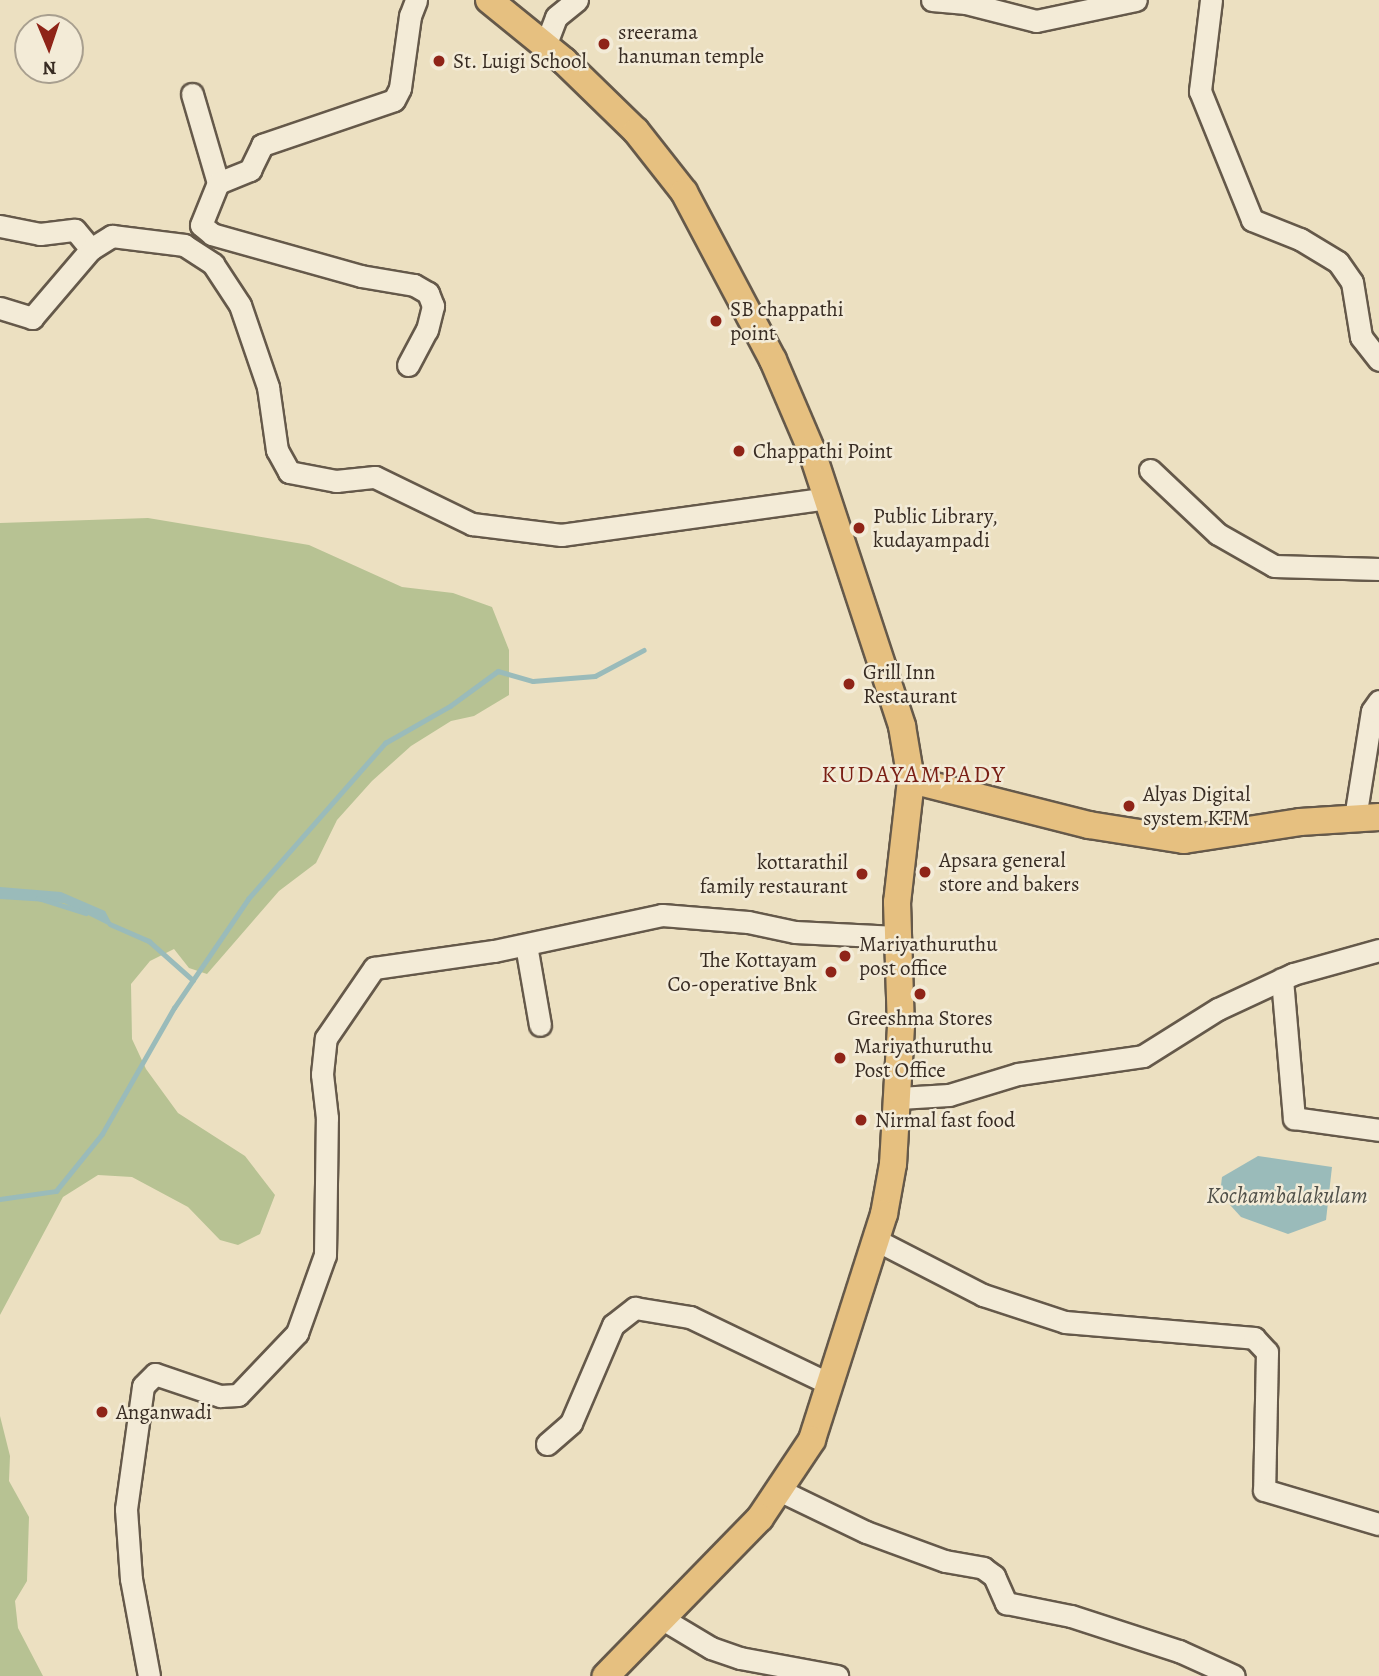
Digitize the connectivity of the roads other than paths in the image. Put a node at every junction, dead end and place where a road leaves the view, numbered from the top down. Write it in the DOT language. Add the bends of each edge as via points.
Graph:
graph roads {
  1 [pos="416,0"];
  2 [pos="489,0"];
  3 [pos="577,0"];
  4 [pos="932,0"];
  5 [pos="1136,0"];
  6 [pos="1211,0"];
  7 [pos="545,46"];
  8 [pos="192,94"];
  9 [pos="218,183"];
  10 [pos="201,225"];
  11 [pos="0,226"];
  12 [pos="184,245"];
  13 [pos="91,249"];
  14 [pos="0,308"];
  15 [pos="1379,360"];
  16 [pos="408,365"];
  17 [pos="1150,470"];
  18 [pos="827,498"];
  19 [pos="1379,569"];
  20 [pos="1379,701"];
  21 [pos="911,780"];
  22 [pos="1367,817"];
  23 [pos="897,937"];
  24 [pos="526,945"];
  25 [pos="1379,950"];
  26 [pos="1282,979"];
  27 [pos="540,1025"];
  28 [pos="899,1098"];
  29 [pos="1379,1130"];
  30 [pos="874,1239"];
  31 [pos="828,1383"];
  32 [pos="547,1444"];
  33 [pos="781,1491"];
  34 [pos="1379,1524"];
  35 [pos="661,1618"];
  36 [pos="149,1676"];
  37 [pos="606,1676"];
  38 [pos="837,1676"];
  39 [pos="1234,1676"];
  1 -- 9 [label="street" via="394,100 262,145 250,170"];
  2 -- 7 [label="main road"];
  3 -- 7 [label="street" via="556,18"];
  4 -- 5 [label="street" via="966,3 1036,21"];
  6 -- 15 [label="street" via="1200,91 1252,220 1300,239 1338,262 1352,282 1361,337"];
  7 -- 18 [label="main road" via="636,131 684,192 774,360"];
  8 -- 9 [label="street"];
  9 -- 10 [label="street"];
  10 -- 12 [label="street"];
  10 -- 16 [label="street" via="212,234 360,276 414,285 428,293 433,306 427,330"];
  11 -- 13 [label="street" via="40,234 75,230"];
  12 -- 13 [label="street" via="112,236"];
  12 -- 18 [label="street" via="213,264 240,305 268,387 278,450 289,472 336,481 375,477 472,524 561,535"];
  13 -- 14 [label="street" via="32,318"];
  17 -- 19 [label="street" via="1217,534 1274,566"];
  18 -- 21 [label="main road" via="902,726"];
  20 -- 22 [label="street" via="1372,711"];
  21 -- 22 [label="main road" via="1089,825 1184,840"];
  21 -- 23 [label="main road" via="901,833"];
  23 -- 24 [label="street" via="795,932 748,922 662,915"];
  23 -- 28 [label="main road"];
  24 -- 27 [label="street"];
  24 -- 36 [label="street" via="383,966 362,980 326,1038 322,1074 327,1118 325,1255 297,1333 238,1395 220,1396 155,1374 143,1386 126,1509 131,1579"];
  25 -- 26 [label="street"];
  26 -- 28 [label="street" via="1218,1010 1143,1056 1018,1074 949,1095"];
  26 -- 29 [label="street" via="1294,1118"];
  28 -- 30 [label="main road" via="890,1177"];
  30 -- 31 [label="main road"];
  30 -- 34 [label="street" via="983,1295 1065,1322 1254,1338 1267,1352 1264,1490"];
  31 -- 32 [label="street" via="690,1317 635,1308 613,1325 570,1423"];
  31 -- 33 [label="main road" via="812,1440"];
  33 -- 35 [label="main road"];
  33 -- 39 [label="street" via="866,1532 945,1561 983,1568 994,1576 1006,1603 1071,1616 1179,1651"];
  35 -- 37 [label="main road"];
  35 -- 38 [label="street" via="711,1648 740,1658"];
}
